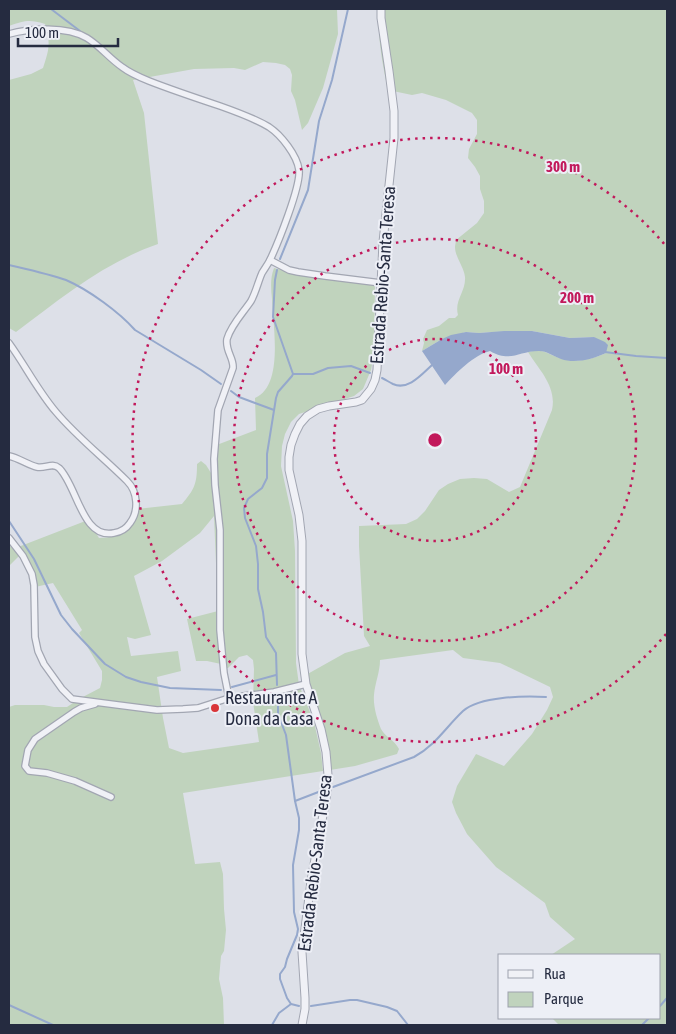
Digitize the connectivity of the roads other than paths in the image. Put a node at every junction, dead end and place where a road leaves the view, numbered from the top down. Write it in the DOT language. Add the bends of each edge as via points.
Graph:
graph roads {
  1 [pos="381,9"];
  2 [pos="9,34"];
  3 [pos="270,260"];
  4 [pos="381,283"];
  5 [pos="9,343"];
  6 [pos="9,456"];
  7 [pos="9,538"];
  8 [pos="306,684"];
  9 [pos="229,698"];
  10 [pos="100,703"];
  11 [pos="111,797"];
  12 [pos="302,1025"];
  1 -- 4 [label="street, Estrada Rebio-Santa Teresa" via="390,71 394,138"];
  2 -- 3 [label="street" via="25,30 74,33 136,76 256,120 271,129 289,148 299,172 294,196"];
  3 -- 4 [label="street" via="289,270"];
  3 -- 9 [label="street" via="252,299 227,339 233,368 217,419 214,459 220,530 220,630"];
  4 -- 8 [label="street, Estrada Rebio-Santa Teresa" via="377,370 371,389 362,400 318,409 307,416 291,445 289,470 302,541 302,654"];
  5 -- 6 [label="street" via="54,410 130,484 136,500 136,513 128,526 117,533 96,530 57,466 37,467"];
  7 -- 10 [label="street" via="32,574 35,637 44,664 72,699"];
  8 -- 9 [label="street"];
  8 -- 12 [label="street, Estrada Rebio-Santa Teresa" via="321,728 328,775 302,952 305,1009"];
  9 -- 10 [label="street" via="184,710"];
  10 -- 11 [label="street" via="81,708 42,733 28,750 25,766 29,771 75,781"];
}
